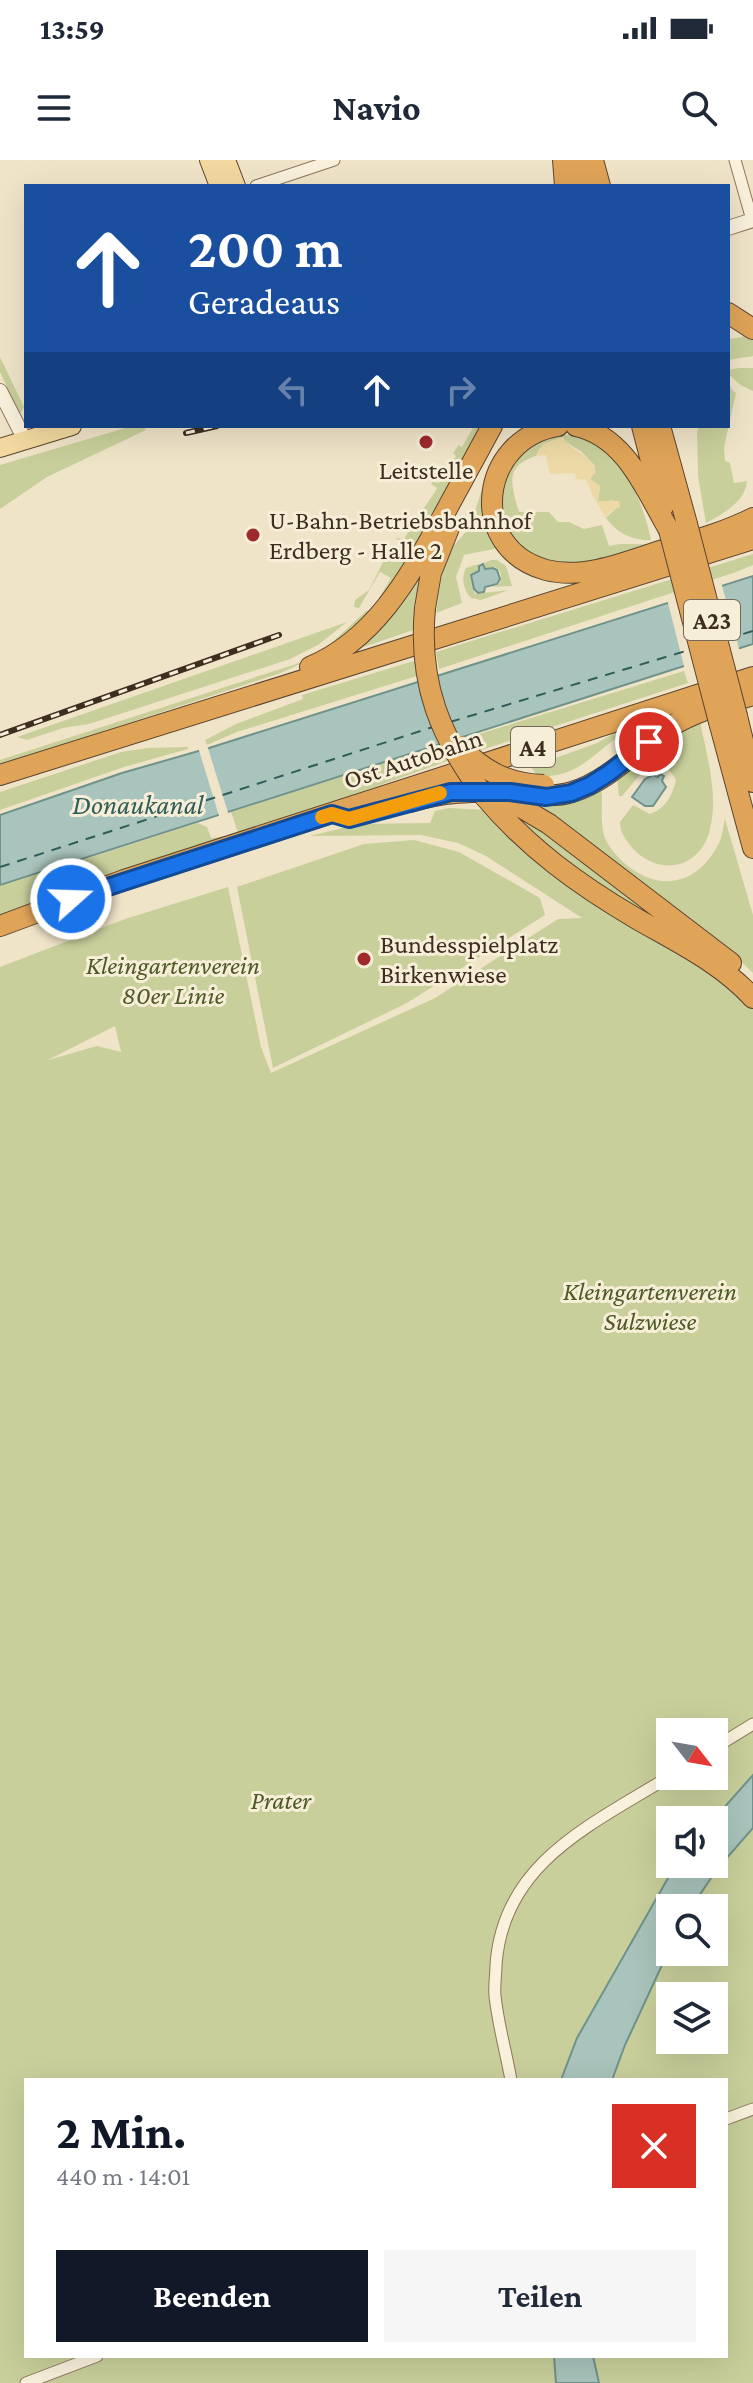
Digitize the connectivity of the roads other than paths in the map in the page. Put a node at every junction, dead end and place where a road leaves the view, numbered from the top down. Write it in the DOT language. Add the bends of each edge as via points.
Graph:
graph roads {
  1 [pos="209,160"];
  2 [pos="226,160"];
  3 [pos="334,160"];
  4 [pos="569,160"];
  5 [pos="735,160"];
  6 [pos="218,184"];
  7 [pos="235,184"];
  8 [pos="262,184"];
  9 [pos="565,184"];
  10 [pos="573,184"];
  11 [pos="580,184"];
  12 [pos="752,220"];
  13 [pos="730,227"];
  14 [pos="0,391"];
  15 [pos="65,428"];
  16 [pos="500,428"];
  17 [pos="550,428"];
  18 [pos="583,428"];
  19 [pos="643,428"];
  20 [pos="660,428"];
  21 [pos="25,440"];
  22 [pos="0,448"];
  23 [pos="753,518"];
  24 [pos="753,526"];
  25 [pos="678,527"];
  26 [pos="753,539"];
  27 [pos="753,677"];
  28 [pos="261,692"];
  29 [pos="753,692"];
  30 [pos="728,719"];
  31 [pos="443,730"];
  32 [pos="753,744"];
  33 [pos="0,775"];
  34 [pos="753,782"];
  35 [pos="482,792"];
  36 [pos="332,814"];
  37 [pos="753,848"];
  38 [pos="0,926"];
  39 [pos="753,986"];
  40 [pos="753,998"];
  41 [pos="753,1724"];
  42 [pos="728,1739"];
  43 [pos="656,1785"];
  44 [pos="511,2078"];
  45 [pos="753,2109"];
  46 [pos="728,2118"];
  47 [pos="92,2358"];
  48 [pos="26,2383"];
  1 -- 6 [label="main road"];
  2 -- 7 [label="main road"];
  3 -- 8 [label="street"];
  4 -- 9 [label="highway"];
  4 -- 10 [label="highway"];
  4 -- 11 [label="highway"];
  5 -- 12 [label="street"];
  12 -- 13 [label="street"];
  14 -- 21 [label="street"];
  15 -- 21 [label="main road"];
  16 -- 28 [label="highway" via="383,614 329,657 266,684"];
  16 -- 31 [label="highway, bridge" via="431,573 423,644 426,678"];
  17 -- 23 [label="highway" via="520,442 494,482 497,527 513,550 533,565 561,572 602,568"];
  18 -- 25 [label="highway" via="616,446"];
  19 -- 25 [label="highway, A23"];
  20 -- 25 [label="highway, A23"];
  21 -- 22 [label="main road"];
  24 -- 28 [label="highway"];
  25 -- 30 [label="highway, A23, bridge"];
  26 -- 28 [label="highway"];
  27 -- 36 [label="highway, Ost Autobahn / A4"];
  28 -- 33 [label="highway"];
  29 -- 31 [label="highway, bridge" via="669,717 578,778 544,785 490,772"];
  29 -- 35 [label="highway" via="685,718 609,773 571,793 546,797"];
  30 -- 32 [label="highway"];
  30 -- 34 [label="highway, A23"];
  30 -- 37 [label="highway, A23"];
  31 -- 40 [label="highway, bridge" via="471,779 543,857 697,954"];
  35 -- 36 [label="highway" via="440,793 349,819"];
  35 -- 39 [label="highway" via="549,824 701,938"];
  36 -- 38 [label="highway, Ost Autobahn / A4"];
  41 -- 42 [label="street"];
  43 -- 44 [label="street" via="556,1849 531,1873 514,1900 498,1946 495,1993"];
  45 -- 46 [label="street"];
  47 -- 48 [label="street"];
}
